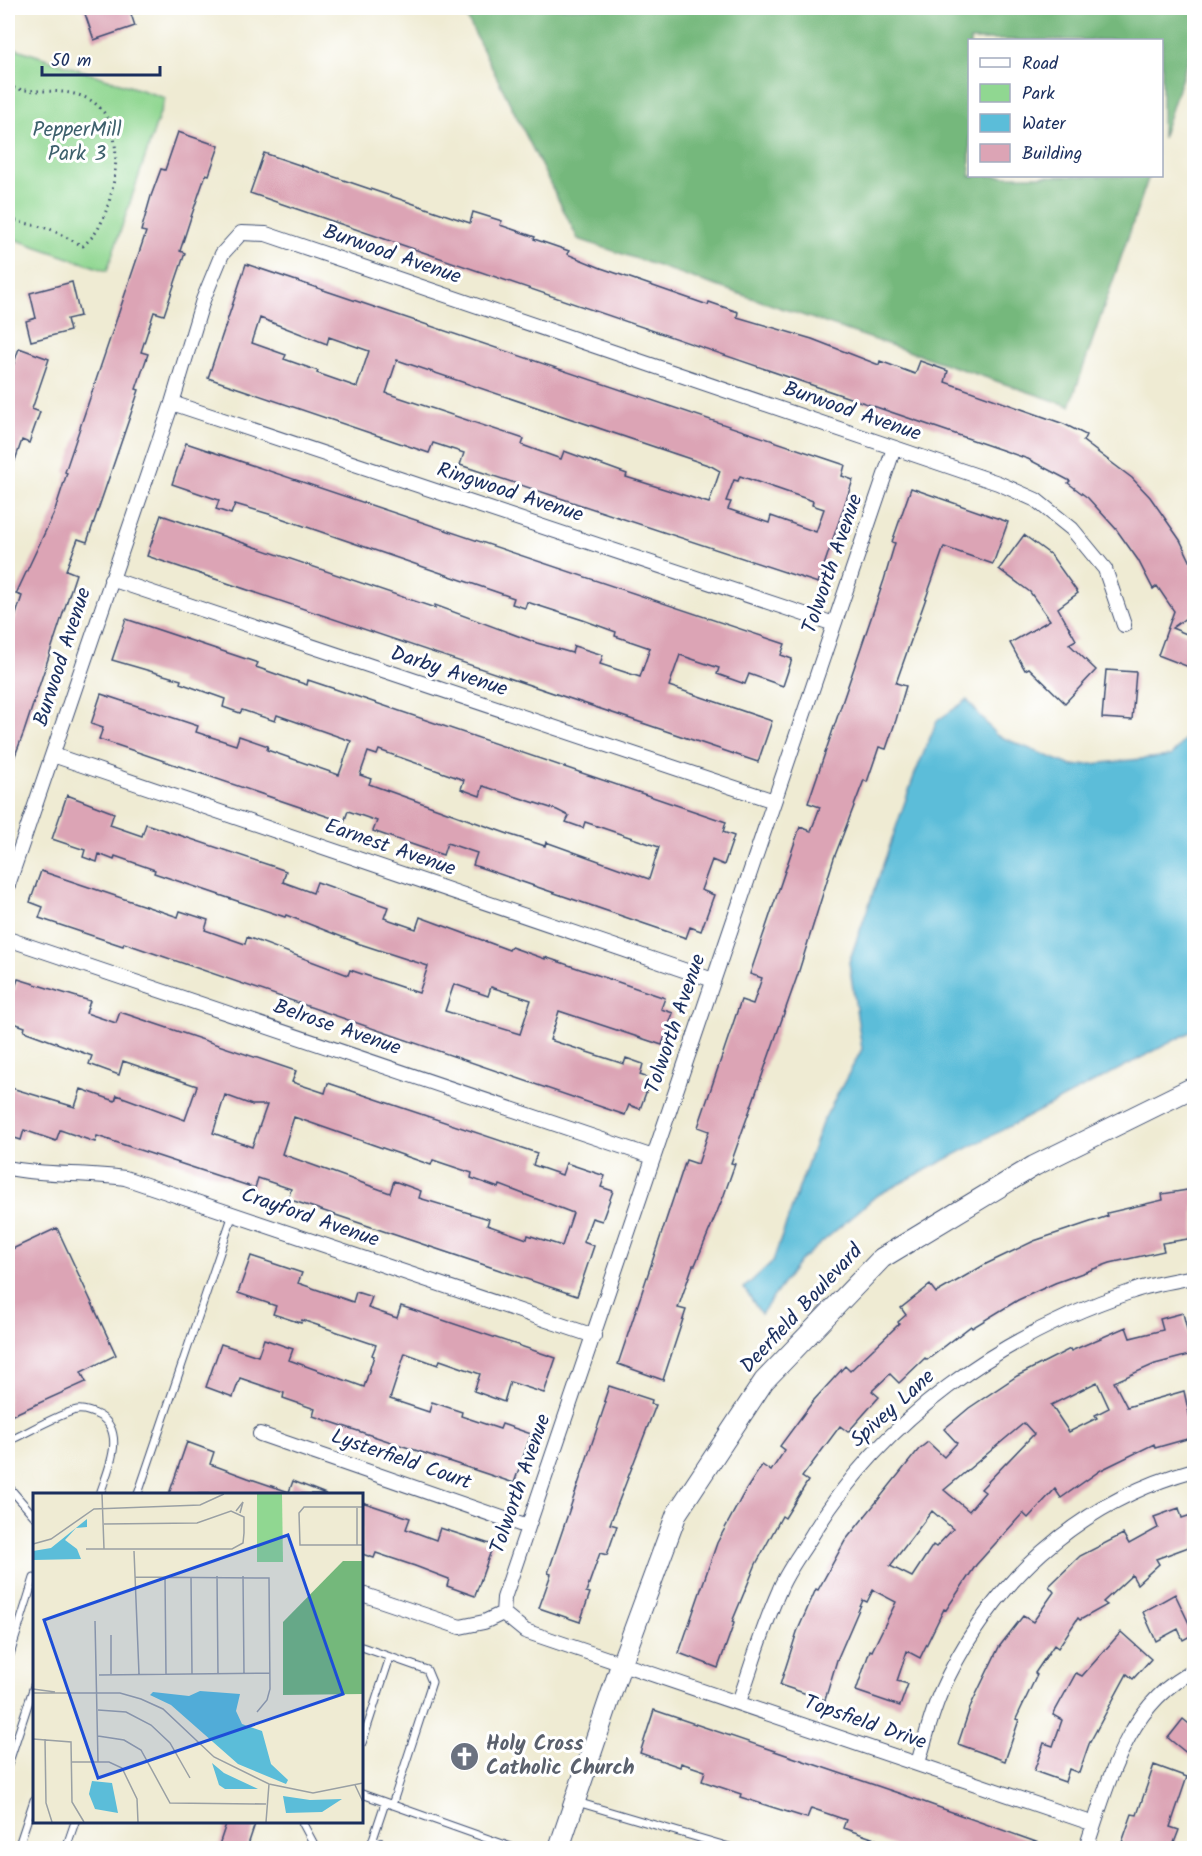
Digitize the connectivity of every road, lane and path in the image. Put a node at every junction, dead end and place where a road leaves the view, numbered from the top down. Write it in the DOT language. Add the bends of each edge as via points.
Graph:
graph roads {
  1 [pos="8,86"];
  2 [pos="8,219"];
  3 [pos="172,403"];
  4 [pos="894,448"];
  5 [pos="111,579"];
  6 [pos="834,624"];
  7 [pos="1124,625"];
  8 [pos="53,755"];
  9 [pos="774,801"];
  10 [pos="8,885"];
  11 [pos="8,939"];
  12 [pos="713,980"];
  13 [pos="1194,1087"];
  14 [pos="653,1157"];
  15 [pos="8,1168"];
  16 [pos="233,1214"];
  17 [pos="1194,1277"];
  18 [pos="594,1336"];
  19 [pos="260,1434"];
  20 [pos="8,1445"];
  21 [pos="1194,1470"];
  22 [pos="8,1486"];
  23 [pos="100,1493"];
  24 [pos="138,1493"];
  25 [pos="33,1515"];
  26 [pos="528,1527"];
  27 [pos="33,1581"];
  28 [pos="363,1594"];
  29 [pos="503,1614"];
  30 [pos="363,1647"];
  31 [pos="390,1657"];
  32 [pos="8,1661"];
  33 [pos="621,1665"];
  34 [pos="1194,1671"];
  35 [pos="33,1689"];
  36 [pos="739,1702"];
  37 [pos="363,1740"];
  38 [pos="918,1763"];
  39 [pos="8,1765"];
  40 [pos="363,1794"];
  41 [pos="575,1801"];
  42 [pos="33,1803"];
  43 [pos="388,1804"];
  44 [pos="74,1823"];
  45 [pos="303,1823"];
  46 [pos="1094,1824"];
  47 [pos="371,1844"];
  48 [pos="18,1848"];
  49 [pos="66,1848"];
  50 [pos="316,1848"];
  51 [pos="397,1848"];
  52 [pos="514,1848"];
  53 [pos="559,1848"];
  54 [pos="733,1848"];
  55 [pos="1086,1848"];
  1 -- 2 [label="path" via="84,97 96,104 108,120 117,167 100,225 83,246 50,229"];
  3 -- 4 [label="street, Burwood Avenue" via="222,254 241,233 266,234"];
  3 -- 5 [label="street, Burwood Avenue"];
  3 -- 6 [label="street, Ringwood Avenue"];
  4 -- 6 [label="street, Tolworth Avenue"];
  4 -- 7 [label="street, Burwood Avenue" via="1036,500 1072,529 1105,569"];
  5 -- 8 [label="street, Burwood Avenue"];
  5 -- 9 [label="street, Darby Avenue"];
  6 -- 9 [label="street, Tolworth Avenue"];
  8 -- 10 [label="street, Burwood Avenue"];
  8 -- 12 [label="street, Earnest Avenue"];
  9 -- 12 [label="street, Tolworth Avenue"];
  11 -- 14 [label="street, Belrose Avenue"];
  12 -- 14 [label="street, Tolworth Avenue"];
  13 -- 33 [label="street, Deerfield Boulevard" via="1034,1166 882,1257 764,1381 677,1514"];
  14 -- 18 [label="street, Tolworth Avenue"];
  15 -- 16 [label="street, Crayford Avenue" via="36,1174 125,1178"];
  16 -- 18 [label="street, Crayford Avenue"];
  16 -- 24 [label="lane"];
  17 -- 36 [label="street, Spivey Lane" via="1135,1290 1074,1312 1020,1338 912,1415 860,1467 779,1589"];
  18 -- 26 [label="street, Tolworth Avenue"];
  19 -- 26 [label="street, Lysterfield Court"];
  20 -- 23 [label="lane" via="13,1439 78,1410 97,1414 114,1439"];
  21 -- 38 [label="street" via="1158,1480 1114,1500 1030,1560 970,1634 939,1695"];
  22 -- 25 [label="lane"];
  26 -- 29 [label="street, Tolworth Avenue" via="504,1598"];
  27 -- 32 [label="lane"];
  28 -- 29 [label="street" via="460,1627"];
  29 -- 33 [label="street, Topsfield Drive" via="525,1631"];
  30 -- 31 [label="lane"];
  31 -- 37 [label="lane"];
  31 -- 43 [label="lane" via="427,1670 432,1682"];
  33 -- 36 [label="street, Topsfield Drive"];
  33 -- 41 [label="street, Deerfield Boulevard"];
  34 -- 46 [label="street" via="1154,1699 1126,1742"];
  35 -- 39 [label="lane"];
  36 -- 38 [label="street, Topsfield Drive"];
  38 -- 46 [label="street, Topsfield Drive"];
  40 -- 43 [label="lane"];
  41 -- 53 [label="street, Deerfield Boulevard"];
  41 -- 54 [label="lane"];
  42 -- 48 [label="lane"];
  43 -- 47 [label="lane"];
  43 -- 52 [label="lane"];
  44 -- 49 [label="lane"];
  45 -- 50 [label="lane"];
  46 -- 55 [label="street"];
  47 -- 51 [label="lane"];
}
